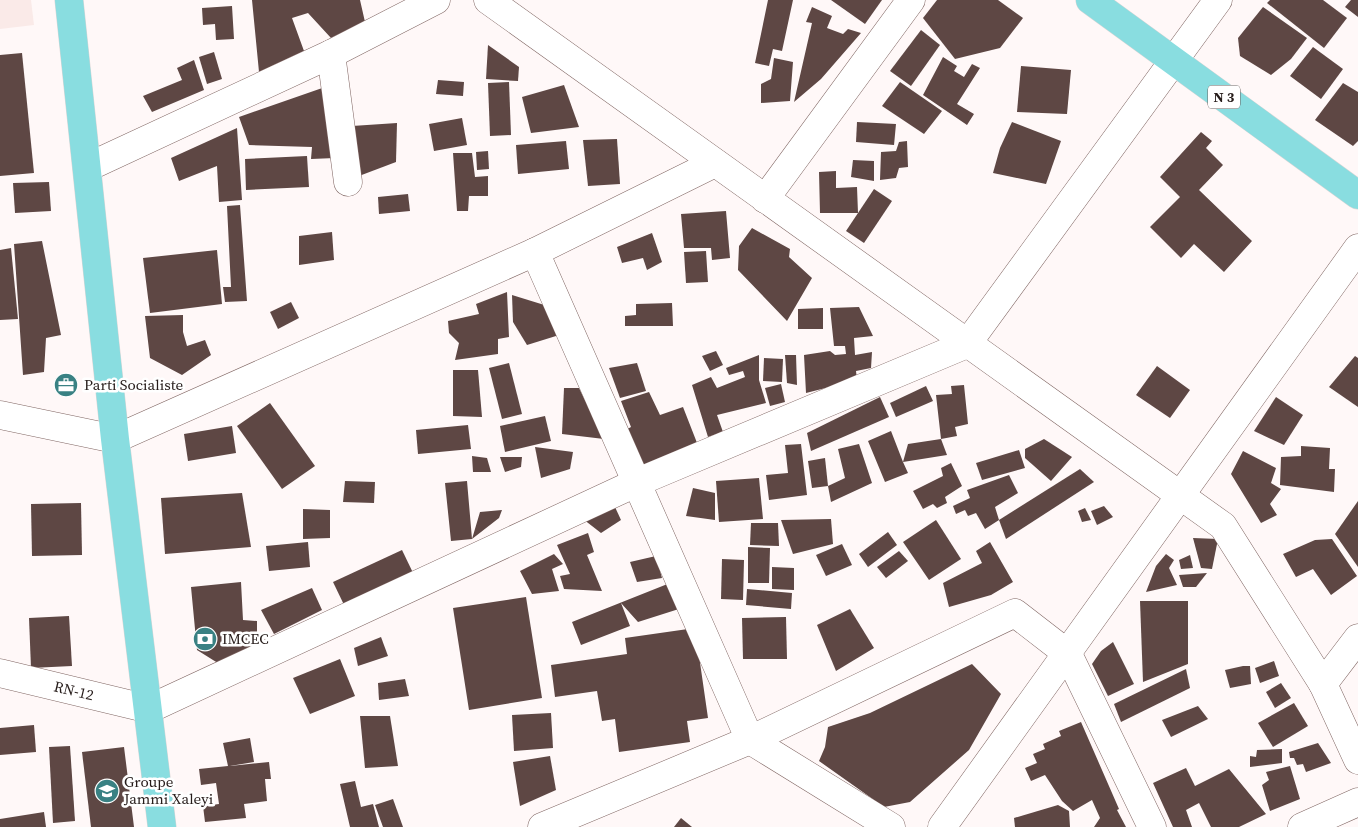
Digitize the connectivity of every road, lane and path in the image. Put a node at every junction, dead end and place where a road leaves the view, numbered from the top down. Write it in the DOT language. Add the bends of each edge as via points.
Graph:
graph roads {
  1 [pos="69,0"];
  2 [pos="436,0"];
  3 [pos="488,0"];
  4 [pos="911,0"];
  5 [pos="1090,0"];
  6 [pos="1218,0"];
  7 [pos="330,54"];
  8 [pos="1174,61"];
  9 [pos="715,163"];
  10 [pos="88,167"];
  11 [pos="348,182"];
  12 [pos="1358,195"];
  13 [pos="765,199"];
  14 [pos="1358,248"];
  15 [pos="535,252"];
  16 [pos="967,344"];
  17 [pos="0,415"];
  18 [pos="115,439"];
  19 [pos="638,482"];
  20 [pos="1180,497"];
  21 [pos="1358,638"];
  22 [pos="1068,654"];
  23 [pos="0,673"];
  24 [pos="1323,684"];
  25 [pos="149,709"];
  26 [pos="750,740"];
  27 [pos="1358,760"];
  28 [pos="1358,802"];
  29 [pos="162,827"];
  30 [pos="542,827"];
  31 [pos="891,827"];
  32 [pos="942,827"];
  33 [pos="1152,827"];
  34 [pos="1302,827"];
  1 -- 10 [label="main road"];
  2 -- 7 [label="street"];
  3 -- 9 [label="street"];
  4 -- 13 [label="street"];
  5 -- 8 [label="main road, N 3"];
  6 -- 8 [label="street"];
  7 -- 10 [label="street"];
  7 -- 11 [label="street"];
  8 -- 12 [label="main road, N 3"];
  8 -- 16 [label="street"];
  9 -- 13 [label="street"];
  9 -- 15 [label="street"];
  10 -- 18 [label="main road"];
  13 -- 16 [label="street"];
  14 -- 20 [label="street"];
  15 -- 18 [label="street"];
  15 -- 19 [label="street"];
  16 -- 19 [label="street"];
  16 -- 20 [label="street"];
  17 -- 18 [label="street"];
  18 -- 25 [label="main road"];
  19 -- 25 [label="street"];
  19 -- 26 [label="street"];
  20 -- 22 [label="street"];
  20 -- 24 [label="street" via="1222,526"];
  21 -- 24 [label="street"];
  22 -- 26 [label="street" via="1015,613"];
  22 -- 32 [label="street"];
  22 -- 33 [label="street"];
  23 -- 25 [label="street, RN-12"];
  24 -- 27 [label="street"];
  25 -- 29 [label="main road"];
  26 -- 30 [label="street"];
  26 -- 31 [label="street"];
  28 -- 34 [label="street"];
}
